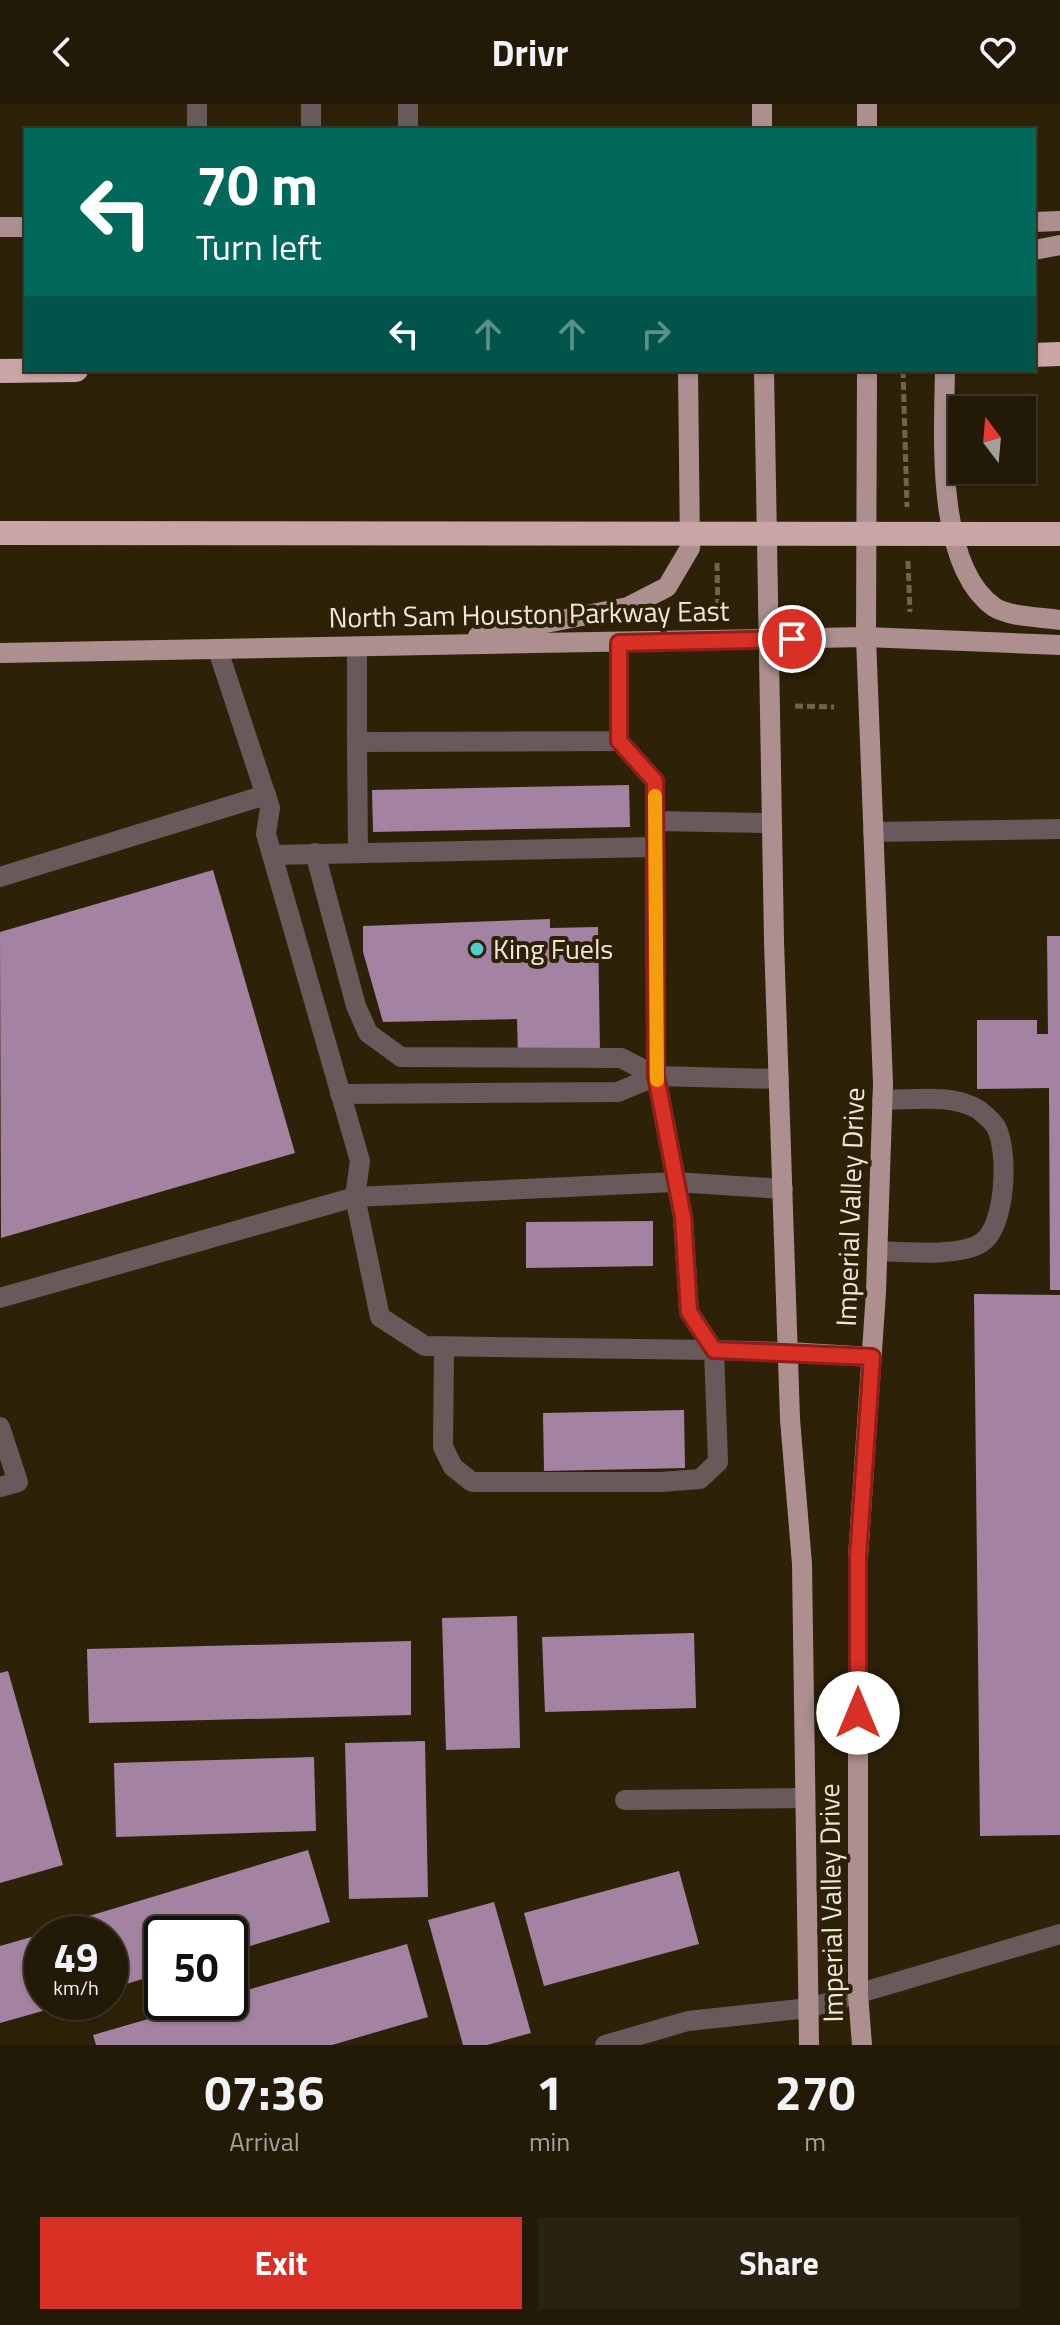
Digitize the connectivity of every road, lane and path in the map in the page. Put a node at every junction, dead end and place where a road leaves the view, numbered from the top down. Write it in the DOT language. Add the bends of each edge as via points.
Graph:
graph roads {
  1 [pos="197,104"];
  2 [pos="311,104"];
  3 [pos="408,104"];
  4 [pos="762,104"];
  5 [pos="867,104"];
  6 [pos="197,128"];
  7 [pos="311,128"];
  8 [pos="408,128"];
  9 [pos="762,128"];
  10 [pos="867,128"];
  11 [pos="1060,221"];
  12 [pos="1036,222"];
  13 [pos="0,227"];
  14 [pos="24,227"];
  15 [pos="1060,245"];
  16 [pos="1036,250"];
  17 [pos="1060,354"];
  18 [pos="1036,355"];
  19 [pos="0,371"];
  20 [pos="24,371"];
  21 [pos="688,372"];
  22 [pos="764,372"];
  23 [pos="867,372"];
  24 [pos="903,372"];
  25 [pos="945,372"];
  26 [pos="907,521"];
  27 [pos="0,533"];
  28 [pos="44,533"];
  29 [pos="1060,534"];
  30 [pos="0,540"];
  31 [pos="908,551"];
  32 [pos="910,612"];
  33 [pos="1060,620"];
  34 [pos="866,637"];
  35 [pos="767,639"];
  36 [pos="619,643"];
  37 [pos="1060,645"];
  38 [pos="424,647"];
  39 [pos="357,648"];
  40 [pos="218,650"];
  41 [pos="0,653"];
  42 [pos="791,705"];
  43 [pos="834,707"];
  44 [pos="619,741"];
  45 [pos="357,742"];
  46 [pos="266,795"];
  47 [pos="655,821"];
  48 [pos="771,823"];
  49 [pos="1060,829"];
  50 [pos="873,832"];
  51 [pos="655,847"];
  52 [pos="315,853"];
  53 [pos="358,853"];
  54 [pos="272,855"];
  55 [pos="0,877"];
  56 [pos="656,1076"];
  57 [pos="779,1079"];
  58 [pos="340,1094"];
  59 [pos="882,1100"];
  60 [pos="675,1182"];
  61 [pos="783,1189"];
  62 [pos="355,1197"];
  63 [pos="877,1251"];
  64 [pos="0,1298"];
  65 [pos="444,1347"];
  66 [pos="714,1350"];
  67 [pos="788,1352"];
  68 [pos="872,1357"];
  69 [pos="0,1427"];
  70 [pos="0,1487"];
  71 [pos="803,1798"];
  72 [pos="625,1800"];
  73 [pos="1060,1934"];
  74 [pos="858,1994"];
  75 [pos="809,2008"];
  76 [pos="605,2045"];
  77 [pos="809,2045"];
  78 [pos="862,2045"];
  1 -- 6 [label="lane"];
  2 -- 7 [label="lane"];
  3 -- 8 [label="lane"];
  4 -- 9 [label="main road"];
  5 -- 10 [label="main road"];
  11 -- 12 [label="main road"];
  13 -- 14 [label="main road"];
  15 -- 16 [label="main road"];
  17 -- 18 [label="highway"];
  19 -- 20 [label="highway"];
  21 -- 38 [label="main road" via="690,548 667,587 628,607"];
  22 -- 35 [label="main road, Imperial Valley Drive"];
  23 -- 34 [label="main road, Imperial Valley Drive"];
  24 -- 26 [label="path"];
  25 -- 33 [label="main road" via="943,483 967,579 996,609"];
  27 -- 28 [label="highway"];
  28 -- 29 [label="highway"];
  28 -- 30 [label="highway"];
  31 -- 32 [label="path"];
  34 -- 35 [label="main road, North Sam Houston Parkway East"];
  34 -- 37 [label="main road, North Sam Houston Parkway East"];
  34 -- 50 [label="main road, Imperial Valley Drive"];
  35 -- 36 [label="main road, North Sam Houston Parkway East"];
  35 -- 48 [label="main road, Imperial Valley Drive"];
  36 -- 38 [label="main road, North Sam Houston Parkway East"];
  36 -- 44 [label="lane"];
  38 -- 39 [label="main road, North Sam Houston Parkway East"];
  39 -- 40 [label="main road, North Sam Houston Parkway East"];
  39 -- 45 [label="lane"];
  40 -- 41 [label="main road, North Sam Houston Parkway East"];
  40 -- 46 [label="lane"];
  42 -- 43 [label="path"];
  44 -- 45 [label="lane"];
  44 -- 47 [label="lane" via="655,781"];
  45 -- 53 [label="lane"];
  46 -- 54 [label="lane"];
  46 -- 55 [label="lane"];
  47 -- 48 [label="lane"];
  47 -- 51 [label="lane"];
  48 -- 57 [label="main road, Imperial Valley Drive"];
  49 -- 50 [label="lane"];
  50 -- 59 [label="main road, Imperial Valley Drive"];
  51 -- 53 [label="lane"];
  51 -- 56 [label="lane"];
  52 -- 53 [label="lane"];
  52 -- 54 [label="lane"];
  52 -- 56 [label="lane" via="356,1006 368,1033 401,1057 621,1058"];
  54 -- 58 [label="lane"];
  56 -- 57 [label="lane"];
  56 -- 58 [label="lane" via="618,1092"];
  56 -- 60 [label="lane"];
  57 -- 61 [label="main road, Imperial Valley Drive"];
  58 -- 62 [label="lane" via="360,1161"];
  59 -- 63 [label="main road, Imperial Valley Drive"];
  59 -- 63 [label="lane" via="946,1099 978,1109 996,1126 1002,1147 1001,1210 992,1233 980,1245"];
  60 -- 61 [label="lane"];
  60 -- 62 [label="lane"];
  60 -- 66 [label="lane" via="683,1217 689,1312"];
  61 -- 67 [label="main road, Imperial Valley Drive"];
  62 -- 64 [label="lane"];
  62 -- 65 [label="lane" via="380,1317 425,1346"];
  63 -- 68 [label="main road, Imperial Valley Drive"];
  65 -- 66 [label="lane"];
  65 -- 66 [label="lane" via="443,1447 453,1467 472,1482 524,1484 700,1479 718,1462"];
  66 -- 67 [label="lane"];
  67 -- 68 [label="main road"];
  67 -- 71 [label="main road, Imperial Valley Drive" via="802,1564"];
  68 -- 74 [label="main road, Imperial Valley Drive" via="858,1557"];
  69 -- 70 [label="lane" via="18,1482"];
  71 -- 72 [label="lane"];
  71 -- 75 [label="main road, Imperial Valley Drive"];
  73 -- 74 [label="lane"];
  74 -- 75 [label="lane"];
  74 -- 78 [label="main road, Imperial Valley Drive"];
  75 -- 76 [label="lane" via="688,2021"];
  75 -- 77 [label="main road, Imperial Valley Drive"];
}
